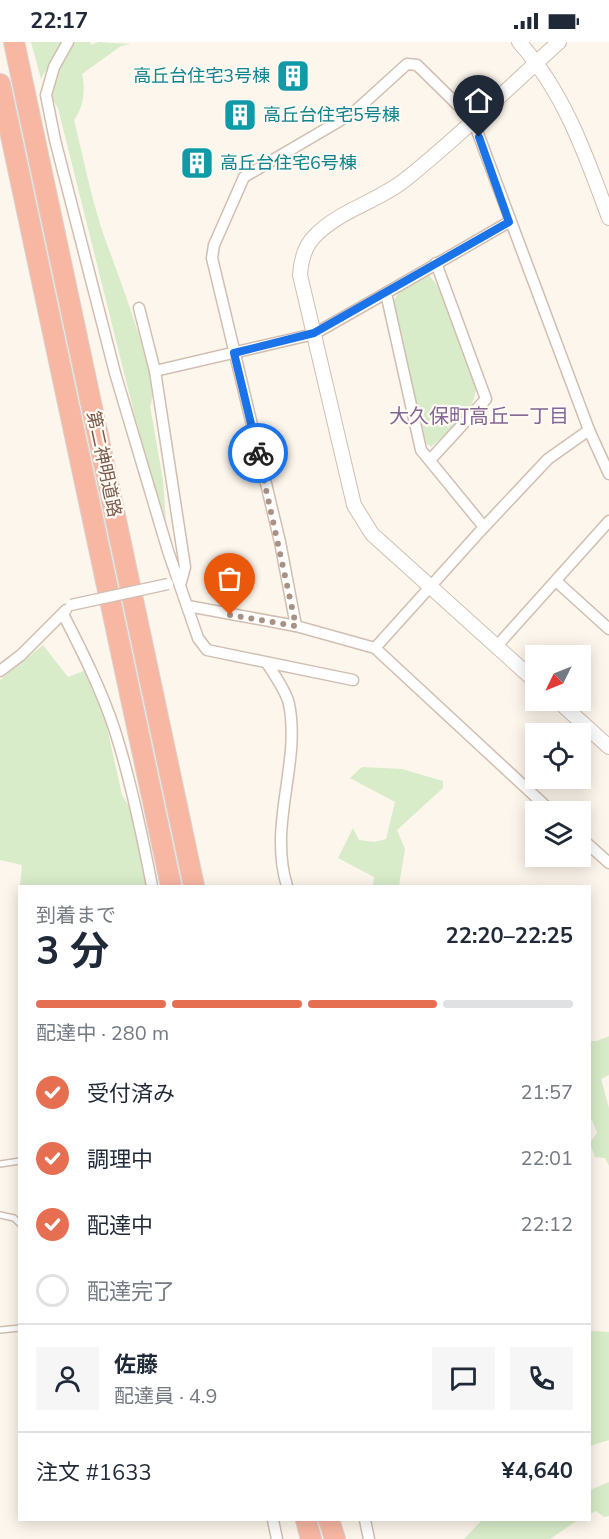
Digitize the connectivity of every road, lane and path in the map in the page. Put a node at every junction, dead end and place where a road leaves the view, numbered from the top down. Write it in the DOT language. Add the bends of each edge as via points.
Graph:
graph roads {
  1 [pos="14,42"];
  2 [pos="68,42"];
  3 [pos="519,42"];
  4 [pos="559,42"];
  5 [pos="537,62"];
  6 [pos="0,84"];
  7 [pos="473,120"];
  8 [pos="609,218"];
  9 [pos="509,222"];
  10 [pos="436,263"];
  11 [pos="386,293"];
  12 [pos="139,308"];
  13 [pos="314,333"];
  14 [pos="234,353"];
  15 [pos="155,371"];
  16 [pos="589,430"];
  17 [pos="430,460"];
  18 [pos="609,474"];
  19 [pos="609,521"];
  20 [pos="484,527"];
  21 [pos="556,581"];
  22 [pos="181,582"];
  23 [pos="431,588"];
  24 [pos="188,606"];
  25 [pos="67,609"];
  26 [pos="296,626"];
  27 [pos="609,629"];
  28 [pos="496,647"];
  29 [pos="375,648"];
  30 [pos="267,663"];
  31 [pos="0,671"];
  32 [pos="525,672"];
  33 [pos="353,680"];
  34 [pos="569,711"];
  35 [pos="609,747"];
  36 [pos="540,801"];
  37 [pos="591,847"];
  38 [pos="609,863"];
  39 [pos="152,885"];
  40 [pos="171,885"];
  41 [pos="194,885"];
  42 [pos="287,885"];
  43 [pos="18,1161"];
  44 [pos="0,1164"];
  45 [pos="0,1215"];
  46 [pos="18,1222"];
  47 [pos="18,1328"];
  48 [pos="0,1330"];
  49 [pos="273,1521"];
  50 [pos="296,1521"];
  51 [pos="306,1521"];
  52 [pos="328,1521"];
  53 [pos="365,1521"];
  54 [pos="277,1539"];
  55 [pos="297,1539"];
  56 [pos="311,1539"];
  57 [pos="333,1539"];
  58 [pos="369,1539"];
  1 -- 41 [label="highway, 第二神明道路"];
  2 -- 22 [label="street" via="54,67 46,95 115,373"];
  3 -- 5 [label="street"];
  4 -- 5 [label="street"];
  5 -- 7 [label="street"];
  5 -- 8 [label="street" via="582,144"];
  6 -- 40 [label="highway, 第二神明道路"];
  7 -- 9 [label="street"];
  7 -- 13 [label="street" via="404,181 327,224 312,239 301,260 300,275"];
  7 -- 14 [label="street" via="417,65 407,64 353,113 244,177 212,258"];
  9 -- 10 [label="street"];
  9 -- 16 [label="street"];
  10 -- 11 [label="street"];
  10 -- 17 [label="street" via="486,399"];
  11 -- 13 [label="street"];
  11 -- 17 [label="street" via="421,450"];
  12 -- 15 [label="street"];
  13 -- 14 [label="street"];
  13 -- 23 [label="street" via="354,505 372,534"];
  14 -- 15 [label="street"];
  14 -- 26 [label="street" via="280,542"];
  15 -- 22 [label="street" via="185,567"];
  16 -- 18 [label="street"];
  16 -- 20 [label="street" via="548,459"];
  17 -- 20 [label="street"];
  19 -- 21 [label="street"];
  20 -- 23 [label="street"];
  21 -- 27 [label="street"];
  21 -- 28 [label="street"];
  22 -- 24 [label="street"];
  22 -- 25 [label="street, bridge"];
  23 -- 28 [label="street"];
  23 -- 29 [label="street"];
  24 -- 26 [label="street"];
  24 -- 30 [label="street" via="198,638 207,650"];
  25 -- 31 [label="street"];
  25 -- 39 [label="street" via="115,730 140,822"];
  26 -- 29 [label="street"];
  28 -- 32 [label="street"];
  29 -- 36 [label="street"];
  30 -- 33 [label="street"];
  30 -- 42 [label="street" via="288,702 292,736 283,794 279,863"];
  34 -- 35 [label="street"];
  37 -- 38 [label="street"];
  43 -- 44 [label="lane"];
  45 -- 46 [label="lane"];
  47 -- 48 [label="lane"];
  49 -- 54 [label="street"];
  50 -- 55 [label="highway"];
  51 -- 56 [label="highway"];
  52 -- 57 [label="highway"];
  53 -- 58 [label="street"];
}
